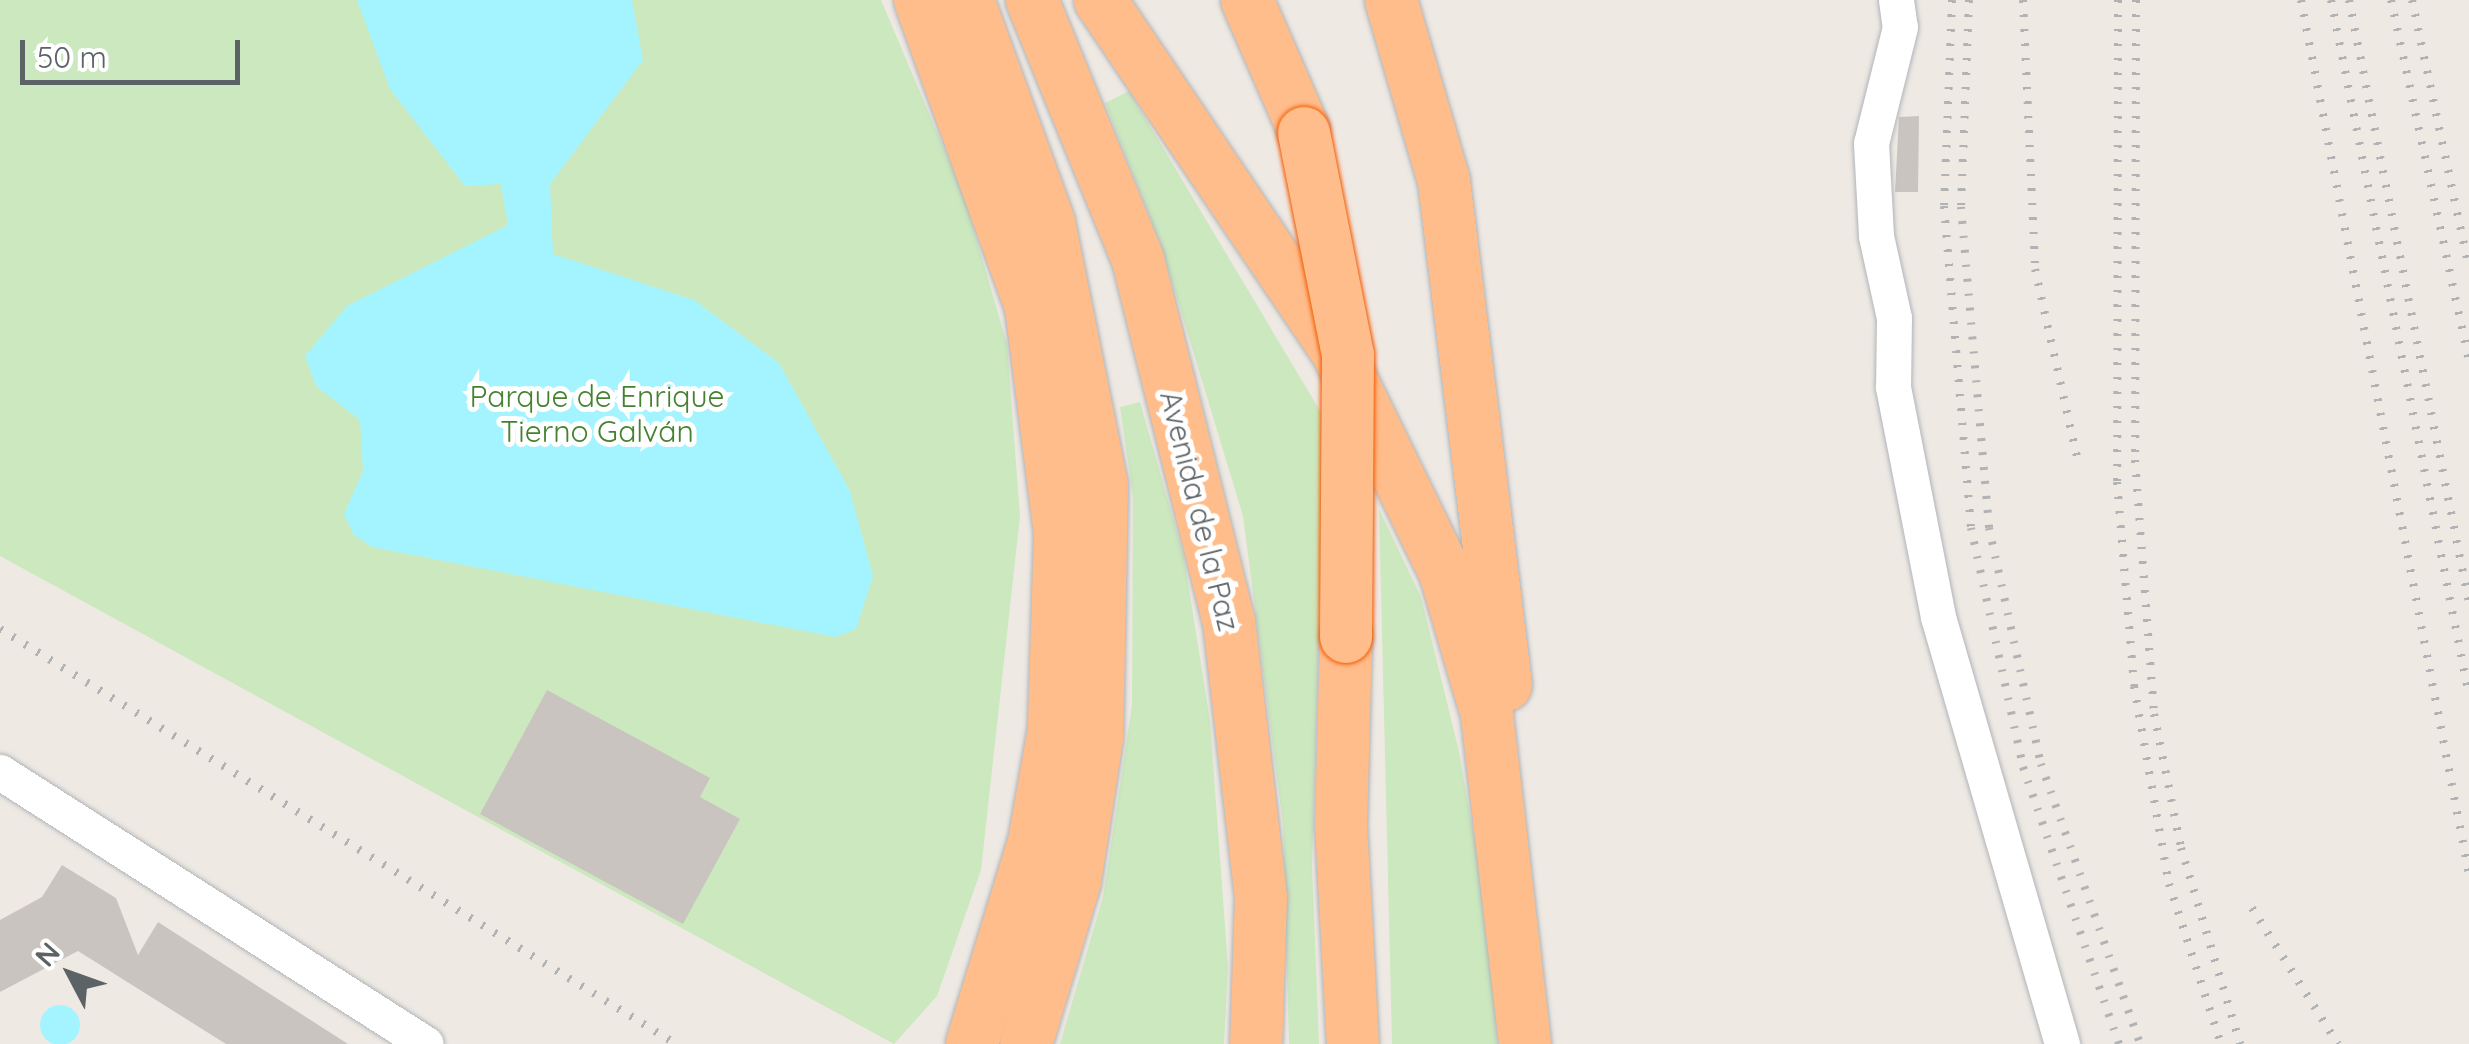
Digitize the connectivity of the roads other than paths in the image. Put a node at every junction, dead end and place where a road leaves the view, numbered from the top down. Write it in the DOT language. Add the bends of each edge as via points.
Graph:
graph roads {
  1 [pos="920,0"];
  2 [pos="968,0"];
  3 [pos="1032,0"];
  4 [pos="1100,0"];
  5 [pos="1246,0"];
  6 [pos="1268,0"];
  7 [pos="1391,0"];
  8 [pos="1896,0"];
  9 [pos="1304,131"];
  10 [pos="0,772"];
  11 [pos="426,1044"];
  12 [pos="972,1044"];
  13 [pos="1026,1044"];
  14 [pos="1256,1044"];
  15 [pos="1353,1044"];
  16 [pos="1525,1044"];
  17 [pos="1544,1044"];
  18 [pos="2062,1044"];
  1 -- 12 [label="highway" via="1030,306 1060,533 1050,748 1030,859"];
  2 -- 13 [label="highway" via="1049,223 1102,485 1097,738 1075,881"];
  3 -- 14 [label="highway, Avenida de la Paz" via="1138,260 1229,621 1261,897"];
  4 -- 16 [label="highway" via="1337,351 1445,572 1487,714"];
  5 -- 9 [label="highway"];
  6 -- 9 [label="highway"];
  7 -- 17 [label="highway" via="1444,181"];
  8 -- 18 [label="street" via="1900,27 1871,143 1876,236 1894,318 1893,387 1938,616"];
  9 -- 15 [label="highway, bridge" via="1348,355 1341,824"];
  10 -- 11 [label="street"];
}
